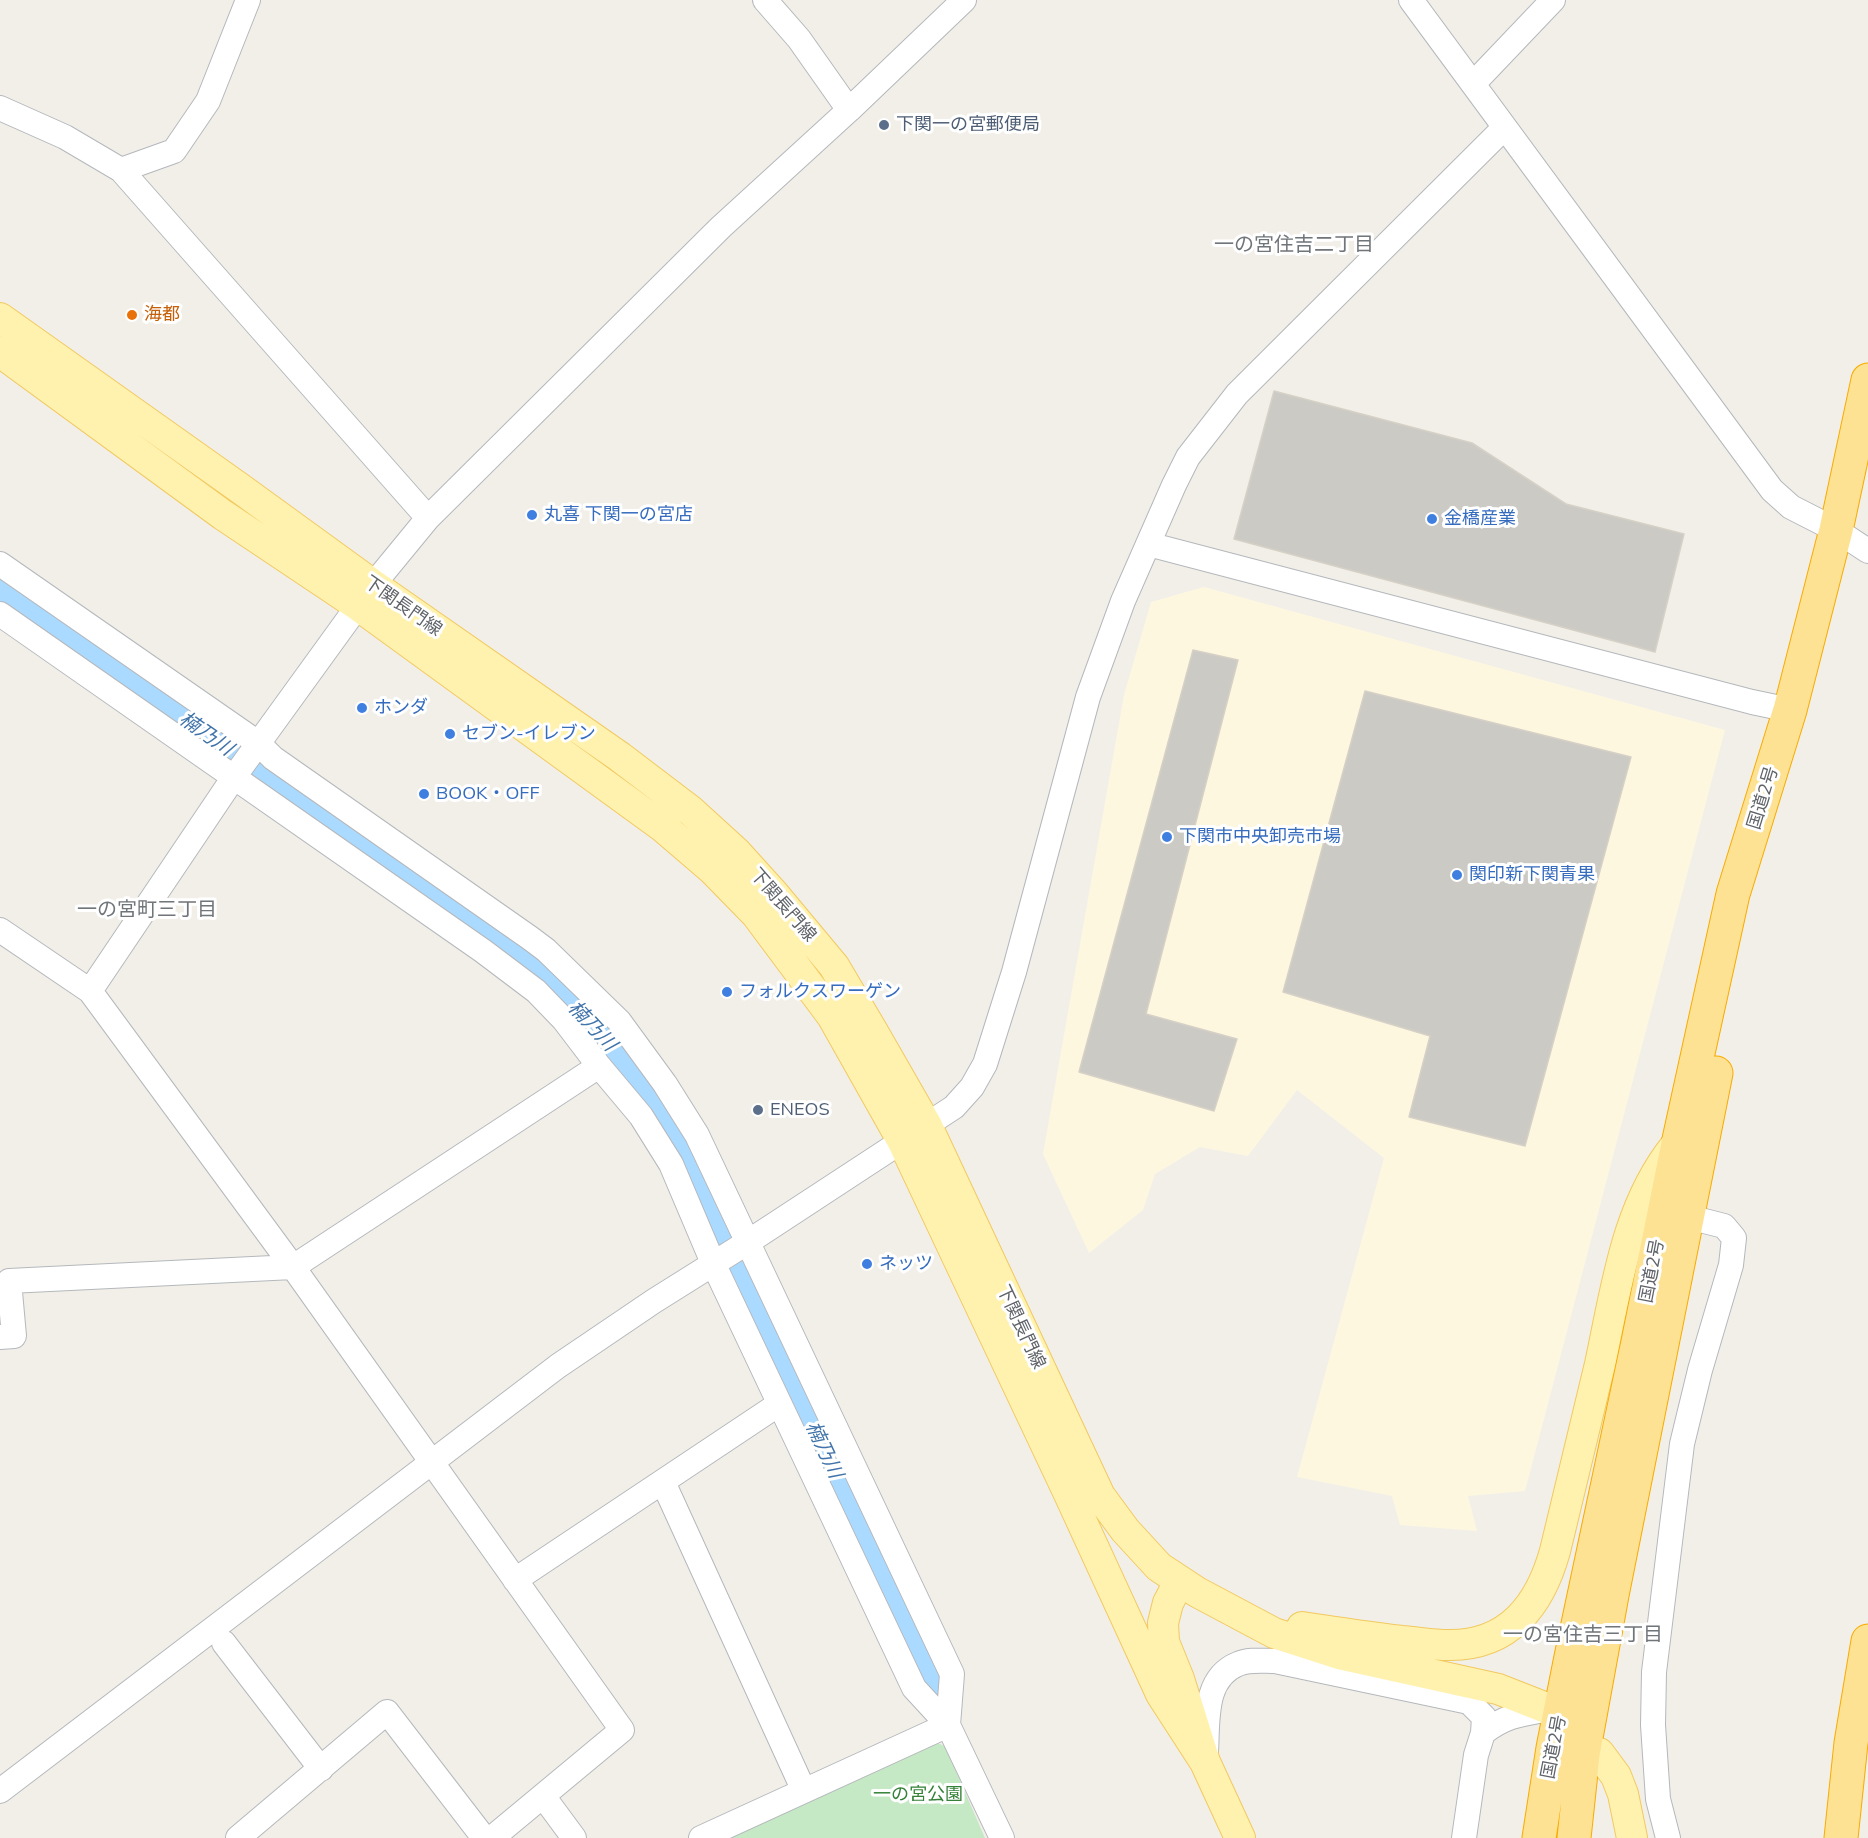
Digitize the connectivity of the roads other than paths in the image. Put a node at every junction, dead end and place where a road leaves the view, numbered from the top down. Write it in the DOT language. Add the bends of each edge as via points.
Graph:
graph roads {
  1 [pos="248,0"];
  2 [pos="765,0"];
  3 [pos="964,0"];
  4 [pos="1411,0"];
  5 [pos="1553,0"];
  6 [pos="1473,84"];
  7 [pos="0,108"];
  8 [pos="849,110"];
  9 [pos="1504,128"];
  10 [pos="121,170"];
  11 [pos="0,318"];
  12 [pos="0,352"];
  13 [pos="1868,380"];
  14 [pos="428,518"];
  15 [pos="1836,530"];
  16 [pos="1149,544"];
  17 [pos="1868,551"];
  18 [pos="0,564"];
  19 [pos="366,596"];
  20 [pos="0,614"];
  21 [pos="1790,710"];
  22 [pos="257,746"];
  23 [pos="236,774"];
  24 [pos="0,930"];
  25 [pos="90,991"];
  26 [pos="599,1066"];
  27 [pos="915,1134"];
  28 [pos="1678,1144"];
  29 [pos="1676,1214"];
  30 [pos="745,1243"];
  31 [pos="716,1261"];
  32 [pos="293,1267"];
  33 [pos="0,1337"];
  34 [pos="779,1404"];
  35 [pos="430,1462"];
  36 [pos="663,1482"];
  37 [pos="514,1580"];
  38 [pos="1188,1587"];
  39 [pos="1868,1641"];
  40 [pos="224,1643"];
  41 [pos="1550,1709"];
  42 [pos="948,1725"];
  43 [pos="1483,1733"];
  44 [pos="1599,1753"];
  45 [pos="1205,1762"];
  46 [pos="321,1768"];
  47 [pos="0,1791"];
  48 [pos="804,1791"];
  49 [pos="543,1796"];
  50 [pos="238,1838"];
  51 [pos="484,1838"];
  52 [pos="492,1838"];
  53 [pos="574,1838"];
  54 [pos="701,1838"];
  55 [pos="1002,1838"];
  56 [pos="1240,1838"];
  57 [pos="1464,1838"];
  58 [pos="1539,1838"];
  59 [pos="1574,1838"];
  60 [pos="1632,1838"];
  61 [pos="1668,1838"];
  62 [pos="1841,1838"];
  1 -- 10 [label="street" via="208,101 174,151"];
  2 -- 8 [label="street" via="799,39"];
  3 -- 8 [label="street"];
  4 -- 6 [label="street"];
  5 -- 6 [label="street"];
  6 -- 9 [label="street"];
  7 -- 10 [label="street" via="65,137"];
  8 -- 14 [label="street" via="721,227"];
  9 -- 15 [label="street" via="1772,490 1791,507"];
  9 -- 16 [label="street" via="1237,394 1188,457"];
  10 -- 14 [label="street"];
  11 -- 19 [label="main road, 下関長門線" via="241,489"];
  12 -- 19 [label="main road, 下関長門線" via="223,515"];
  13 -- 15 [label="highway, 国道2号"];
  14 -- 19 [label="street"];
  15 -- 17 [label="street"];
  15 -- 21 [label="highway, 国道2号"];
  16 -- 21 [label="street"];
  16 -- 27 [label="street" via="1123,601 1088,698 985,1064 954,1107"];
  18 -- 22 [label="street"];
  19 -- 22 [label="street"];
  19 -- 27 [label="main road, 下関長門線" via="620,757 691,811 736,852 834,966"];
  20 -- 23 [label="street"];
  21 -- 28 [label="highway, 国道2号" via="1733,894"];
  21 -- 29 [label="highway, 国道2号"];
  22 -- 23 [label="street"];
  22 -- 30 [label="street" via="546,950 619,1021 697,1135"];
  23 -- 25 [label="street"];
  23 -- 26 [label="street" via="536,991"];
  24 -- 25 [label="street"];
  25 -- 32 [label="street"];
  26 -- 31 [label="street" via="641,1116 671,1164"];
  26 -- 32 [label="street"];
  27 -- 30 [label="street"];
  27 -- 38 [label="main road, 下関長門線" via="1100,1496 1158,1567"];
  27 -- 45 [label="main road, 下関長門線" via="1064,1483 1161,1694"];
  28 -- 29 [label="highway, 国道2号"];
  28 -- 38 [label="main road" via="1656,1175 1628,1240 1548,1576 1515,1623 1486,1639 1449,1646 1294,1626"];
  29 -- 58 [label="highway, 国道2号" via="1638,1342 1571,1657"];
  29 -- 59 [label="highway, 国道2号" via="1583,1754"];
  29 -- 61 [label="street" via="1724,1226 1734,1238 1731,1265 1682,1444 1654,1672 1658,1799"];
  30 -- 31 [label="street"];
  30 -- 42 [label="street" via="952,1674"];
  31 -- 34 [label="street"];
  31 -- 35 [label="street" via="558,1366"];
  32 -- 33 [label="street" via="9,1281 14,1336"];
  32 -- 35 [label="street"];
  34 -- 36 [label="street"];
  34 -- 42 [label="street" via="914,1688"];
  35 -- 37 [label="street"];
  35 -- 47 [label="street"];
  36 -- 37 [label="street"];
  36 -- 48 [label="street"];
  37 -- 49 [label="street" via="622,1730"];
  38 -- 41 [label="main road" via="1274,1634 1299,1643 1498,1689"];
  38 -- 45 [label="main road, 下関長門線" via="1166,1613 1164,1642"];
  39 -- 62 [label="highway"];
  40 -- 46 [label="street"];
  41 -- 43 [label="street" via="1498,1721"];
  42 -- 48 [label="street"];
  42 -- 55 [label="street"];
  43 -- 45 [label="street" via="1484,1717 1469,1702 1275,1661 1250,1661 1223,1675 1209,1696"];
  43 -- 57 [label="street"];
  44 -- 60 [label="main road" via="1616,1776"];
  45 -- 56 [label="main road, 下関長門線"];
  46 -- 50 [label="street"];
  46 -- 51 [label="street" via="387,1712"];
  48 -- 54 [label="street"];
  49 -- 52 [label="street"];
  49 -- 53 [label="street"];
}
